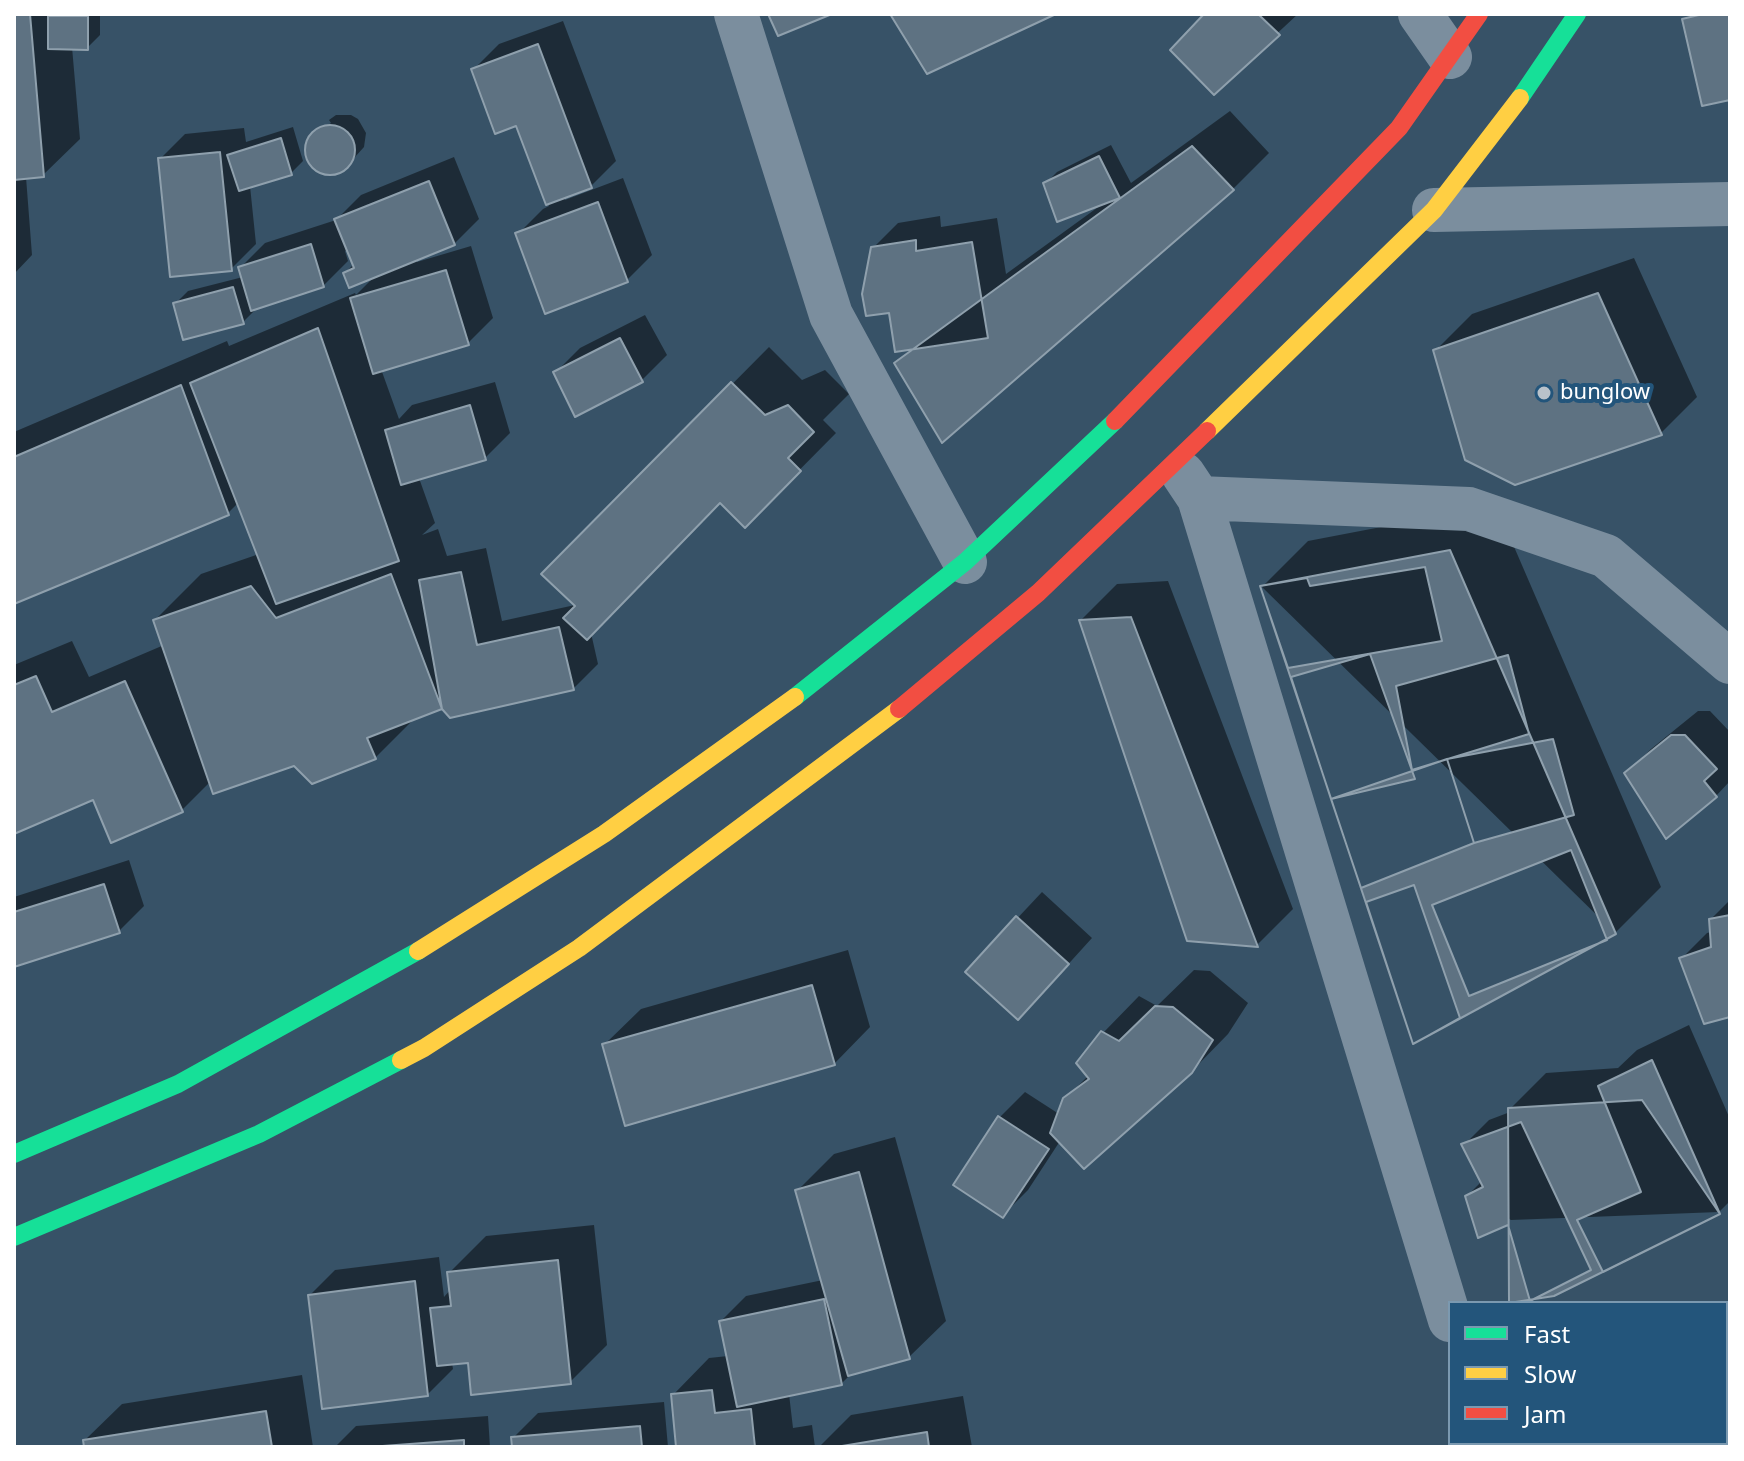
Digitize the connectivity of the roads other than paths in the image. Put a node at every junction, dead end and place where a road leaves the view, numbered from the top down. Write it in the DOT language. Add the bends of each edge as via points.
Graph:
graph roads {
  1 [pos="736,14"];
  2 [pos="1420,14"];
  3 [pos="1479,14"];
  4 [pos="1577,14"];
  5 [pos="1450,57"];
  6 [pos="1730,204"];
  7 [pos="1434,210"];
  8 [pos="1173,464"];
  9 [pos="1199,498"];
  10 [pos="965,562"];
  11 [pos="1730,662"];
  12 [pos="14,1154"];
  13 [pos="14,1237"];
  14 [pos="1448,1313"];
  1 -- 10 [label="street" via="831,315"];
  2 -- 5 [label="street"];
  3 -- 5 [label="main road"];
  4 -- 7 [label="main road"];
  5 -- 10 [label="main road" via="1399,128 1098,438"];
  6 -- 7 [label="street"];
  7 -- 8 [label="main road"];
  8 -- 9 [label="street"];
  8 -- 13 [label="main road" via="1038,593 880,725 579,948 424,1048 273,1127"];
  9 -- 11 [label="street" via="1469,509 1606,556"];
  9 -- 14 [label="street"];
  10 -- 12 [label="main road" via="800,694 628,816 406,959 178,1084"];
}
